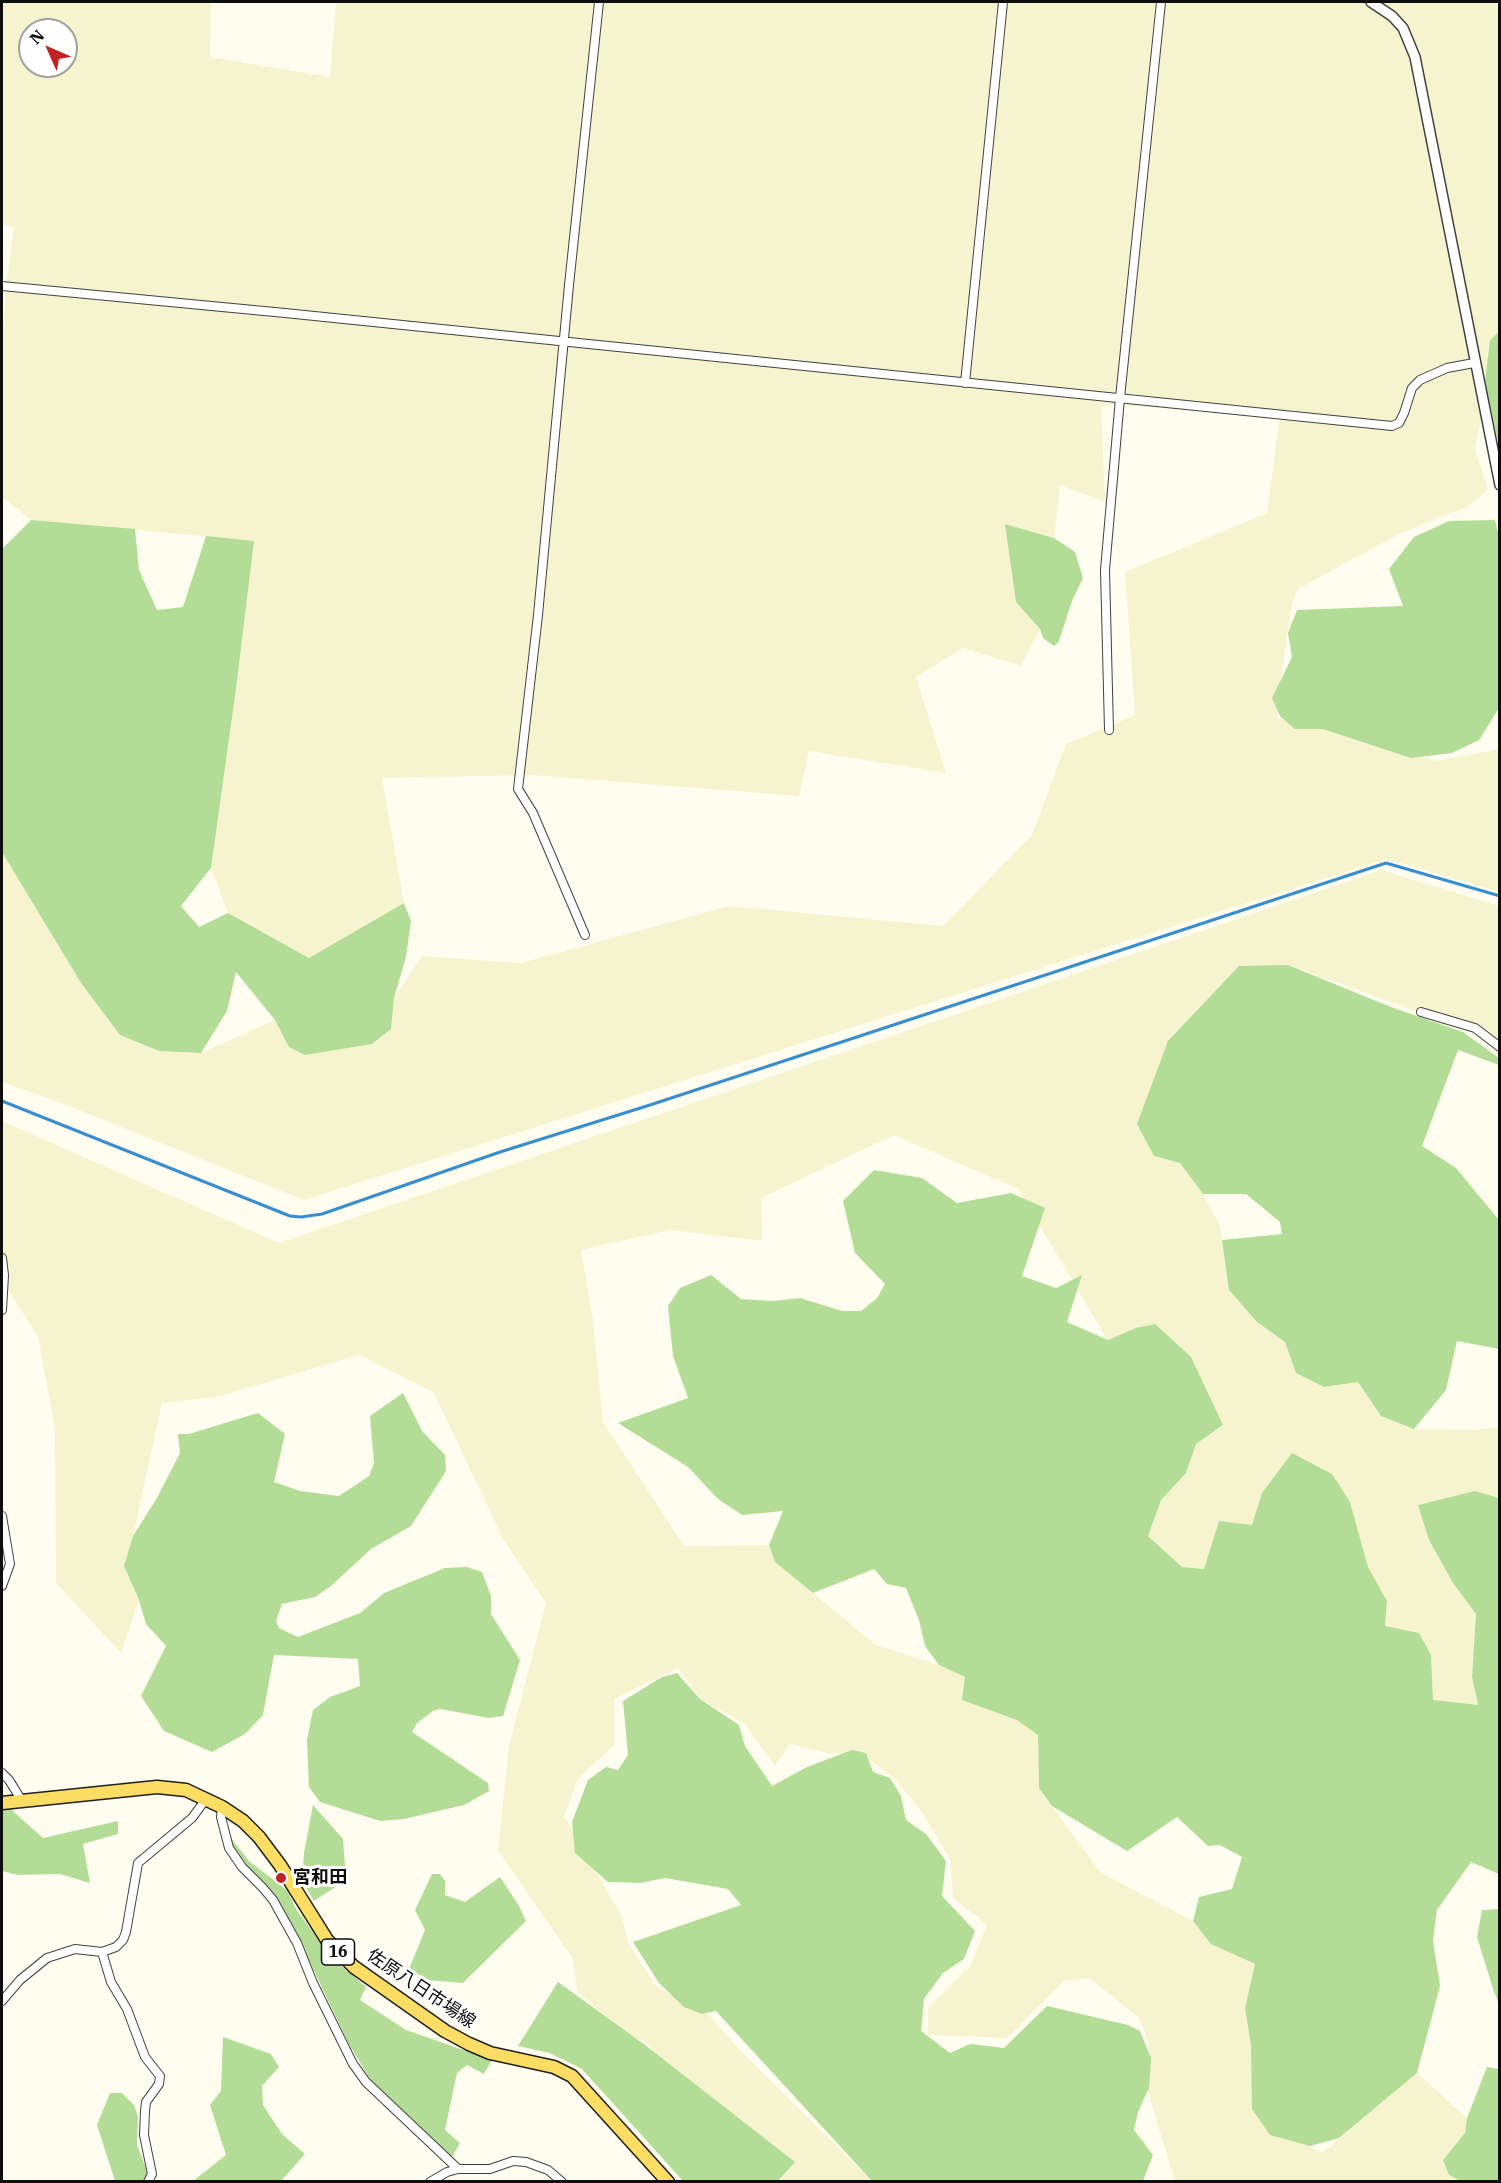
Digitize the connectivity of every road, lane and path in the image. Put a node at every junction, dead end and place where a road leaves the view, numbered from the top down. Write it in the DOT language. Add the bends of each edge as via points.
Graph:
graph roads {
  1 [pos="599,2"];
  2 [pos="1003,2"];
  3 [pos="1161,2"];
  4 [pos="1371,2"];
  5 [pos="2,286"];
  6 [pos="563,341"];
  7 [pos="1474,363"];
  8 [pos="965,383"];
  9 [pos="1120,398"];
  10 [pos="1500,486"];
  11 [pos="1109,729"];
  12 [pos="585,935"];
  13 [pos="1420,1012"];
  14 [pos="1500,1047"];
  15 [pos="2,1258"];
  16 [pos="2,1310"];
  17 [pos="2,1516"];
  18 [pos="2,1586"];
  19 [pos="2,1773"];
  20 [pos="206,1799"];
  21 [pos="22,1801"];
  22 [pos="2,1803"];
  23 [pos="222,1807"];
  24 [pos="102,1952"];
  25 [pos="2,2001"];
  26 [pos="458,2169"];
  27 [pos="148,2181"];
  28 [pos="430,2181"];
  29 [pos="562,2181"];
  30 [pos="669,2181"];
  1 -- 6 [label="street"];
  2 -- 8 [label="street"];
  3 -- 9 [label="street"];
  4 -- 7 [label="street" via="1403,28 1415,57"];
  5 -- 6 [label="street"];
  6 -- 8 [label="street"];
  6 -- 12 [label="street" via="518,789 533,813"];
  7 -- 9 [label="street" via="1447,368 1420,380 1412,388 1399,423 1392,426"];
  7 -- 10 [label="street"];
  8 -- 9 [label="street"];
  9 -- 11 [label="street" via="1105,570"];
  13 -- 14 [label="street" via="1475,1028"];
  15 -- 16 [label="street"];
  17 -- 18 [label="street" via="9,1564"];
  19 -- 21 [label="street"];
  20 -- 21 [label="main road, 佐原八日市場線 / 16" via="186,1790 157,1787"];
  20 -- 23 [label="main road, 佐原八日市場線 / 16"];
  20 -- 24 [label="street" via="192,1818 138,1863 123,1940"];
  21 -- 22 [label="main road, 佐原八日市場線 / 16"];
  23 -- 26 [label="street" via="229,1848 273,1900 353,2064 366,2082"];
  23 -- 30 [label="main road, 佐原八日市場線 / 16" via="243,1821 264,1844 327,1940 354,1967 469,2044 490,2054 554,2067 572,2076"];
  24 -- 25 [label="street" via="75,1949 47,1958"];
  24 -- 27 [label="street" via="111,1982 127,2009 145,2057 161,2080 144,2111 144,2135 152,2174"];
  26 -- 28 [label="street"];
  26 -- 29 [label="street" via="490,2169 513,2161 526,2162 548,2170"];
}
